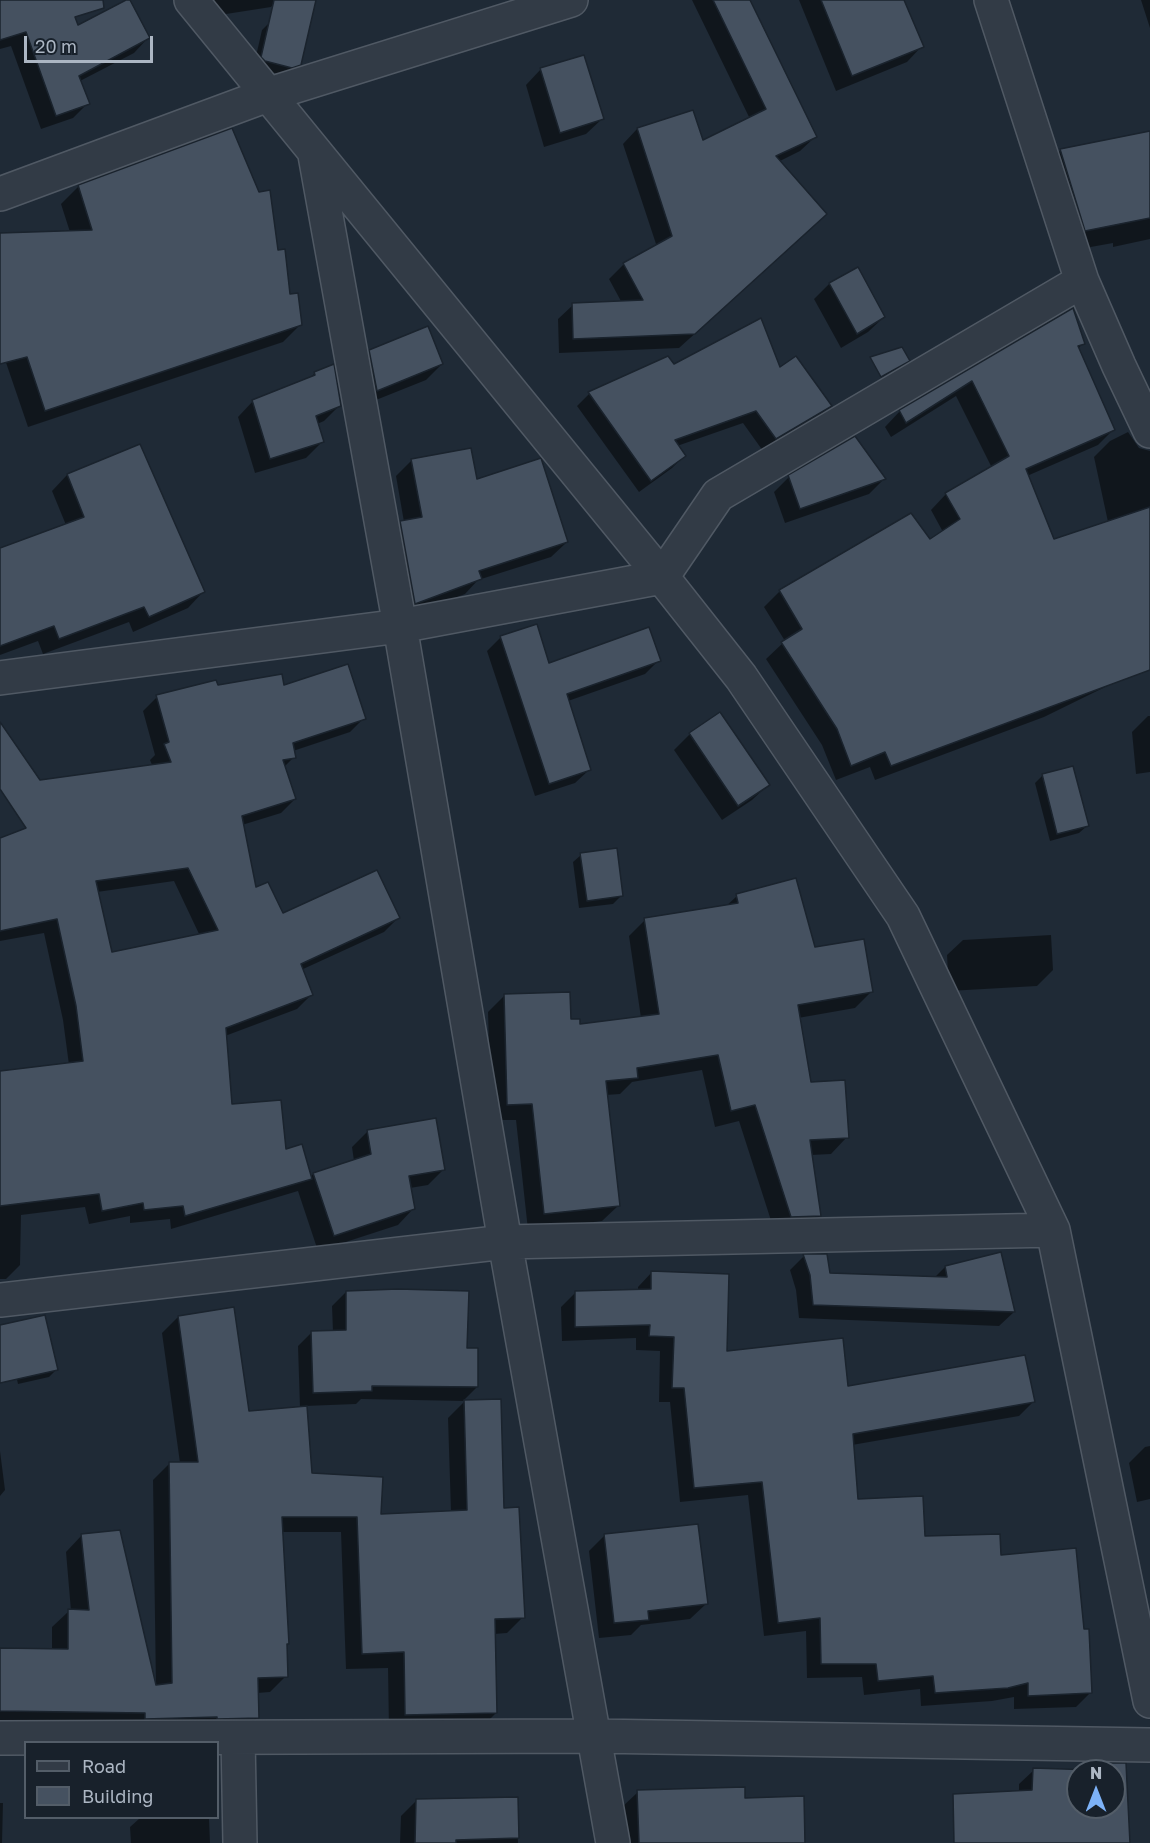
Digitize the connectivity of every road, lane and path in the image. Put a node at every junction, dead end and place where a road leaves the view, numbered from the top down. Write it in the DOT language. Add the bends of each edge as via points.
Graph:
graph roads {
  1 [pos="191,0"];
  2 [pos="572,0"];
  3 [pos="991,0"];
  4 [pos="270,94"];
  5 [pos="315,153"];
  6 [pos="0,194"];
  7 [pos="1082,280"];
  8 [pos="1150,431"];
  9 [pos="662,577"];
  10 [pos="400,626"];
  11 [pos="0,678"];
  12 [pos="1053,1230"];
  13 [pos="505,1242"];
  14 [pos="0,1300"];
  15 [pos="1150,1701"];
  16 [pos="593,1736"];
  17 [pos="0,1738"];
  18 [pos="238,1738"];
  19 [pos="1150,1745"];
  20 [pos="240,1843"];
  21 [pos="613,1843"];
  1 -- 4 [label="street"];
  2 -- 4 [label="street"];
  3 -- 7 [label="street"];
  4 -- 5 [label="street"];
  4 -- 6 [label="street"];
  5 -- 9 [label="street"];
  5 -- 10 [label="street"];
  7 -- 8 [label="street"];
  7 -- 9 [label="street" via="718,495"];
  9 -- 10 [label="street"];
  9 -- 12 [label="street" via="741,677 903,916"];
  10 -- 11 [label="street"];
  10 -- 13 [label="street"];
  12 -- 13 [label="street"];
  12 -- 15 [label="street"];
  13 -- 14 [label="street"];
  13 -- 16 [label="street"];
  16 -- 18 [label="street"];
  16 -- 19 [label="street"];
  16 -- 21 [label="street"];
  17 -- 18 [label="street"];
  18 -- 20 [label="street"];
}
